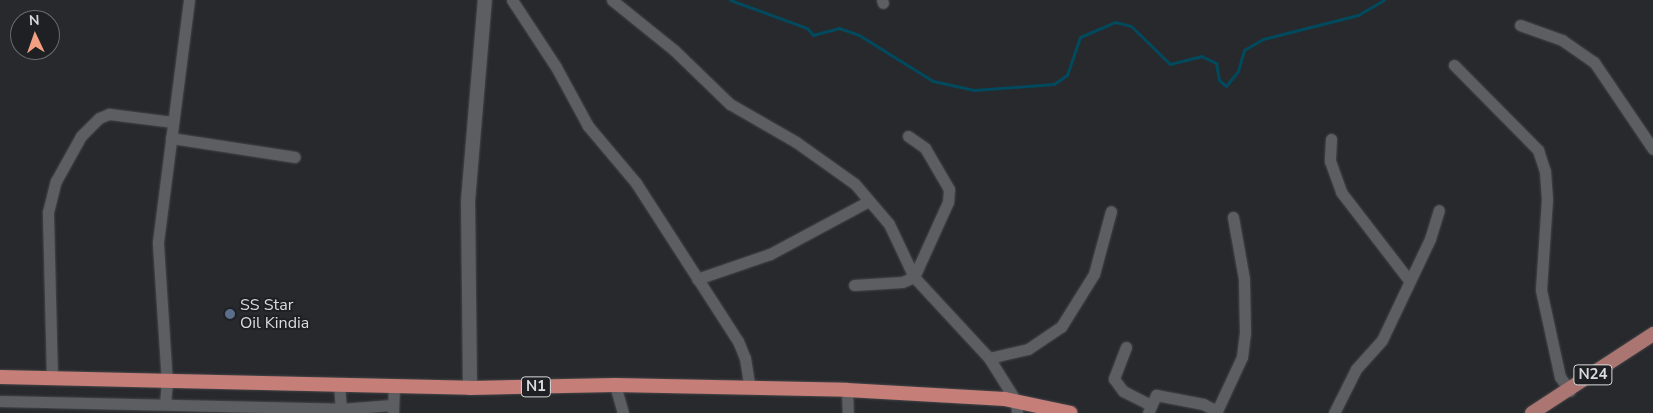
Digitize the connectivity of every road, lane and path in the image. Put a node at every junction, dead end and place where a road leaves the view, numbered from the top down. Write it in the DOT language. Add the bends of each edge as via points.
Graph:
graph roads {
  1 [pos="189,0"];
  2 [pos="485,0"];
  3 [pos="512,0"];
  4 [pos="612,0"];
  5 [pos="1520,25"];
  6 [pos="1454,65"];
  7 [pos="173,122"];
  8 [pos="908,136"];
  9 [pos="171,138"];
  10 [pos="1331,139"];
  11 [pos="1653,149"];
  12 [pos="296,157"];
  13 [pos="869,201"];
  14 [pos="1439,210"];
  15 [pos="1111,211"];
  16 [pos="1233,217"];
  17 [pos="914,277"];
  18 [pos="697,279"];
  19 [pos="1408,279"];
  20 [pos="854,285"];
  21 [pos="1653,334"];
  22 [pos="1126,347"];
  23 [pos="989,358"];
  24 [pos="0,377"];
  25 [pos="52,379"];
  26 [pos="167,383"];
  27 [pos="339,383"];
  28 [pos="394,384"];
  29 [pos="615,385"];
  30 [pos="470,388"];
  31 [pos="750,388"];
  32 [pos="847,390"];
  33 [pos="1570,391"];
  34 [pos="0,401"];
  35 [pos="164,404"];
  36 [pos="1017,407"];
  37 [pos="120,408"];
  38 [pos="1148,408"];
  39 [pos="392,409"];
  40 [pos="347,410"];
  41 [pos="1216,412"];
  42 [pos="623,413"];
  43 [pos="848,413"];
  44 [pos="1071,413"];
  45 [pos="1334,413"];
  46 [pos="1532,413"];
  1 -- 7 [label="street"];
  2 -- 30 [label="street" via="468,201"];
  3 -- 18 [label="street" via="556,67 588,126 636,183"];
  4 -- 13 [label="street" via="674,50 730,104 796,142 855,184"];
  5 -- 11 [label="street" via="1562,40 1594,62"];
  6 -- 33 [label="street" via="1538,150 1545,171 1547,199 1541,290 1560,377"];
  7 -- 9 [label="street"];
  7 -- 25 [label="street" via="109,114 98,118 81,136 56,181 48,212"];
  8 -- 17 [label="street" via="924,148 949,189 948,202"];
  9 -- 12 [label="street"];
  9 -- 26 [label="street" via="158,242"];
  10 -- 19 [label="street" via="1330,161 1341,192"];
  13 -- 17 [label="street" via="890,224"];
  13 -- 18 [label="street" via="770,254"];
  14 -- 19 [label="street" via="1430,239"];
  15 -- 23 [label="street" via="1094,274 1061,327 1028,349"];
  16 -- 41 [label="street" via="1244,279 1245,333 1242,357"];
  17 -- 20 [label="street" via="902,282"];
  17 -- 23 [label="street"];
  18 -- 31 [label="street" via="738,341 745,358"];
  19 -- 45 [label="street" via="1382,340 1356,369"];
  21 -- 33 [label="main road, N24"];
  22 -- 38 [label="street" via="1114,378 1123,391"];
  23 -- 36 [label="street"];
  24 -- 25 [label="highway, N1"];
  25 -- 26 [label="highway, N1"];
  26 -- 27 [label="highway, N1"];
  26 -- 35 [label="street"];
  27 -- 28 [label="highway, N1"];
  27 -- 40 [label="street"];
  28 -- 30 [label="highway, N1"];
  28 -- 39 [label="street"];
  29 -- 30 [label="highway, N1"];
  29 -- 31 [label="highway, N1"];
  29 -- 42 [label="street"];
  31 -- 32 [label="highway, N1"];
  32 -- 36 [label="highway, N1"];
  32 -- 43 [label="street"];
  33 -- 46 [label="main road, N24"];
  34 -- 37 [label="street"];
  35 -- 37 [label="street"];
  35 -- 40 [label="street"];
  36 -- 44 [label="highway, N1"];
  38 -- 41 [label="street" via="1156,395 1203,404"];
  39 -- 40 [label="street"];
}
